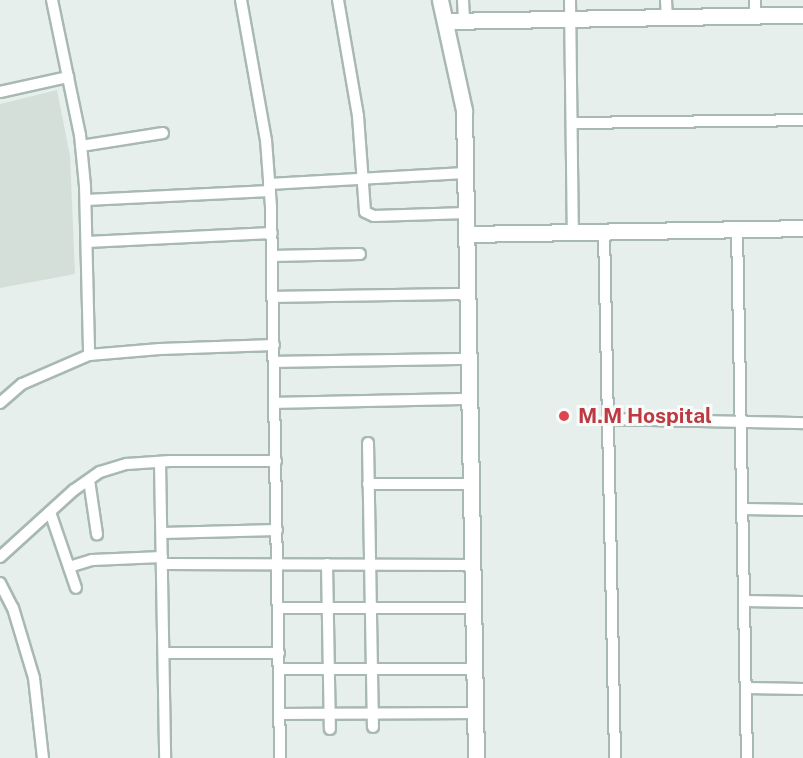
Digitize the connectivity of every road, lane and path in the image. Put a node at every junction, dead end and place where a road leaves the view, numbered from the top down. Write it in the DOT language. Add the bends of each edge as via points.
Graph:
graph roads {
  1 [pos="52,0"];
  2 [pos="241,0"];
  3 [pos="338,0"];
  4 [pos="440,0"];
  5 [pos="463,0"];
  6 [pos="570,0"];
  7 [pos="666,0"];
  8 [pos="755,8"];
  9 [pos="803,15"];
  10 [pos="667,17"];
  11 [pos="570,19"];
  12 [pos="445,21"];
  13 [pos="464,21"];
  14 [pos="68,77"];
  15 [pos="0,92"];
  16 [pos="803,120"];
  17 [pos="572,123"];
  18 [pos="163,133"];
  19 [pos="81,146"];
  20 [pos="465,173"];
  21 [pos="364,179"];
  22 [pos="269,187"];
  23 [pos="86,200"];
  24 [pos="466,213"];
  25 [pos="803,228"];
  26 [pos="737,229"];
  27 [pos="604,231"];
  28 [pos="573,232"];
  29 [pos="272,233"];
  30 [pos="466,234"];
  31 [pos="87,242"];
  32 [pos="360,254"];
  33 [pos="272,256"];
  34 [pos="467,294"];
  35 [pos="273,297"];
  36 [pos="274,345"];
  37 [pos="89,355"];
  38 [pos="469,359"];
  39 [pos="274,362"];
  40 [pos="469,399"];
  41 [pos="0,404"];
  42 [pos="275,404"];
  43 [pos="608,419"];
  44 [pos="741,422"];
  45 [pos="803,423"];
  46 [pos="368,443"];
  47 [pos="276,461"];
  48 [pos="160,462"];
  49 [pos="89,480"];
  50 [pos="368,484"];
  51 [pos="471,484"];
  52 [pos="743,510"];
  53 [pos="803,510"];
  54 [pos="50,512"];
  55 [pos="277,530"];
  56 [pos="162,533"];
  57 [pos="97,534"];
  58 [pos="0,557"];
  59 [pos="162,560"];
  60 [pos="277,564"];
  61 [pos="327,564"];
  62 [pos="370,564"];
  63 [pos="473,565"];
  64 [pos="69,567"];
  65 [pos="0,583"];
  66 [pos="76,588"];
  67 [pos="744,601"];
  68 [pos="803,602"];
  69 [pos="278,608"];
  70 [pos="328,608"];
  71 [pos="371,608"];
  72 [pos="473,608"];
  73 [pos="164,653"];
  74 [pos="279,653"];
  75 [pos="279,669"];
  76 [pos="329,669"];
  77 [pos="372,669"];
  78 [pos="475,669"];
  79 [pos="746,688"];
  80 [pos="803,689"];
  81 [pos="475,712"];
  82 [pos="373,713"];
  83 [pos="280,714"];
  84 [pos="330,714"];
  85 [pos="373,727"];
  86 [pos="330,729"];
  87 [pos="43,758"];
  88 [pos="165,758"];
  89 [pos="280,758"];
  90 [pos="476,758"];
  91 [pos="615,758"];
  92 [pos="747,758"];
  1 -- 14 [label="street"];
  2 -- 22 [label="street" via="266,140"];
  3 -- 21 [label="street" via="358,116"];
  4 -- 12 [label="street"];
  5 -- 13 [label="street"];
  6 -- 11 [label="street"];
  7 -- 10 [label="street"];
  8 -- 9 [label="street"];
  8 -- 10 [label="street"];
  10 -- 11 [label="street"];
  11 -- 13 [label="street"];
  11 -- 17 [label="street"];
  12 -- 13 [label="street"];
  12 -- 20 [label="street" via="464,110"];
  14 -- 15 [label="street"];
  14 -- 19 [label="street"];
  16 -- 17 [label="street"];
  17 -- 28 [label="street"];
  18 -- 19 [label="street"];
  19 -- 23 [label="street"];
  20 -- 21 [label="street"];
  20 -- 24 [label="street"];
  21 -- 22 [label="street"];
  21 -- 24 [label="street" via="364,207 368,214"];
  22 -- 23 [label="street"];
  22 -- 29 [label="street"];
  23 -- 31 [label="street"];
  24 -- 30 [label="street"];
  25 -- 26 [label="street"];
  26 -- 27 [label="street"];
  26 -- 44 [label="street"];
  27 -- 28 [label="street"];
  27 -- 43 [label="street"];
  28 -- 30 [label="street"];
  29 -- 31 [label="street"];
  29 -- 33 [label="street"];
  30 -- 34 [label="street"];
  31 -- 37 [label="street"];
  32 -- 33 [label="street"];
  33 -- 35 [label="street"];
  34 -- 35 [label="street"];
  34 -- 38 [label="street"];
  35 -- 36 [label="street"];
  36 -- 37 [label="street"];
  36 -- 39 [label="street"];
  37 -- 41 [label="street" via="22,384"];
  38 -- 39 [label="street"];
  38 -- 40 [label="street"];
  39 -- 42 [label="street"];
  40 -- 42 [label="street"];
  40 -- 51 [label="street"];
  42 -- 47 [label="street"];
  43 -- 44 [label="street"];
  43 -- 91 [label="street"];
  44 -- 45 [label="street"];
  44 -- 52 [label="street"];
  46 -- 50 [label="street"];
  47 -- 48 [label="street"];
  47 -- 55 [label="street"];
  48 -- 49 [label="street" via="127,464 100,472"];
  48 -- 56 [label="street"];
  49 -- 54 [label="street"];
  49 -- 57 [label="street"];
  50 -- 51 [label="street"];
  50 -- 62 [label="street"];
  51 -- 63 [label="street"];
  52 -- 53 [label="street"];
  52 -- 67 [label="street"];
  54 -- 58 [label="street"];
  54 -- 64 [label="street"];
  55 -- 56 [label="street"];
  55 -- 60 [label="street"];
  56 -- 59 [label="street"];
  59 -- 60 [label="street"];
  59 -- 64 [label="street" via="92,560"];
  59 -- 73 [label="street"];
  60 -- 61 [label="street"];
  60 -- 69 [label="street"];
  61 -- 62 [label="street"];
  61 -- 70 [label="street"];
  62 -- 63 [label="street"];
  62 -- 71 [label="street"];
  63 -- 72 [label="street"];
  64 -- 66 [label="street"];
  65 -- 87 [label="street" via="14,608 34,678"];
  67 -- 68 [label="street"];
  67 -- 79 [label="street"];
  69 -- 70 [label="street"];
  69 -- 74 [label="street"];
  70 -- 71 [label="street"];
  70 -- 76 [label="street"];
  71 -- 72 [label="street"];
  71 -- 77 [label="street"];
  72 -- 78 [label="street"];
  73 -- 74 [label="street"];
  73 -- 88 [label="street"];
  74 -- 75 [label="street"];
  75 -- 76 [label="street"];
  75 -- 83 [label="street"];
  76 -- 77 [label="street"];
  76 -- 84 [label="street"];
  77 -- 78 [label="street"];
  77 -- 82 [label="street"];
  78 -- 81 [label="street"];
  79 -- 80 [label="street"];
  79 -- 92 [label="street"];
  81 -- 82 [label="street"];
  81 -- 90 [label="street"];
  82 -- 84 [label="street"];
  82 -- 85 [label="street"];
  83 -- 84 [label="street"];
  83 -- 89 [label="street"];
  84 -- 86 [label="street"];
}
